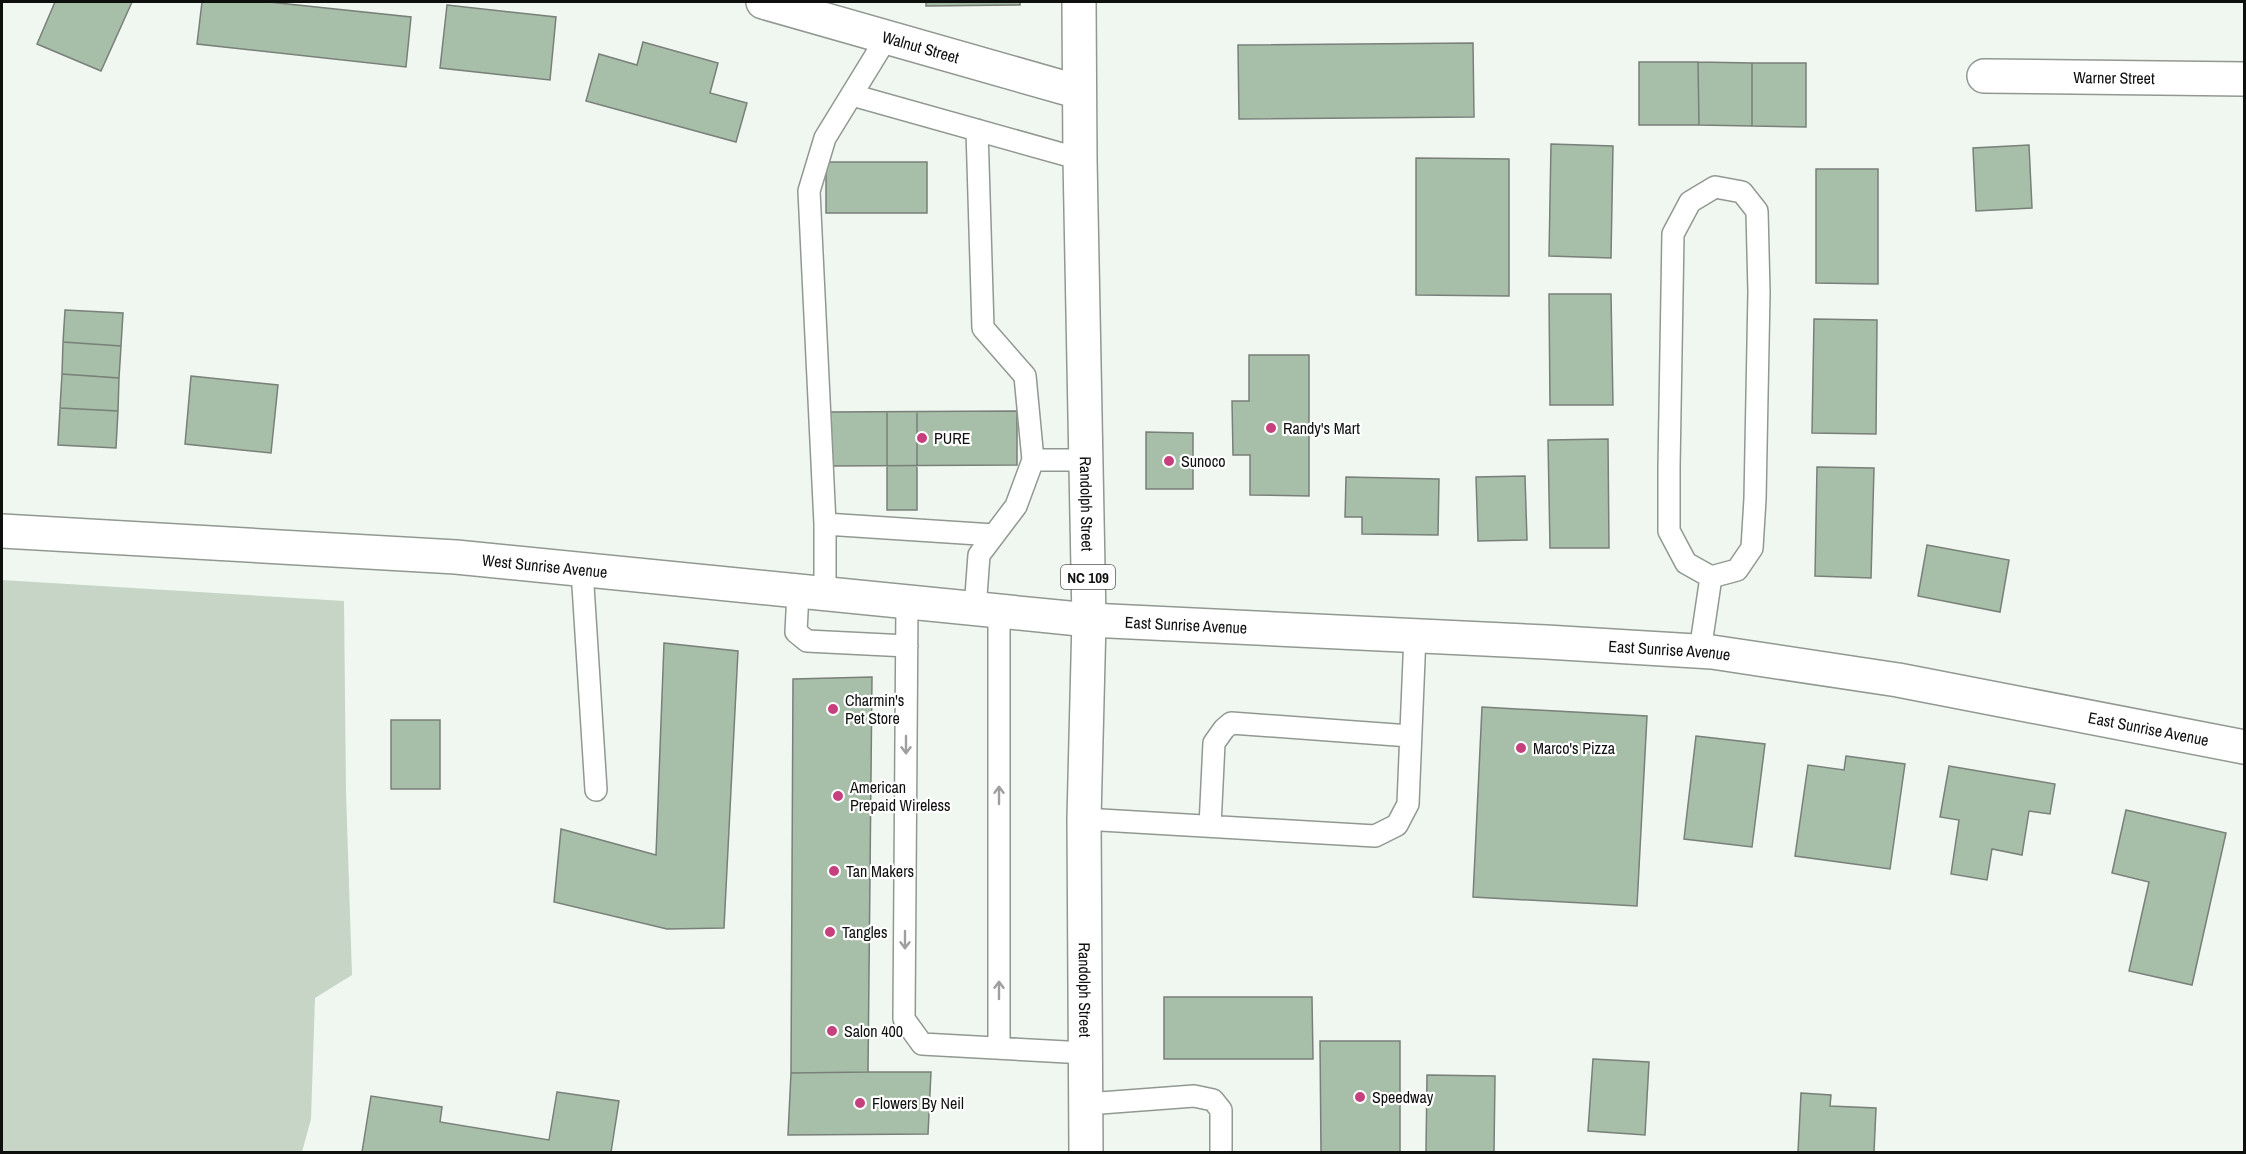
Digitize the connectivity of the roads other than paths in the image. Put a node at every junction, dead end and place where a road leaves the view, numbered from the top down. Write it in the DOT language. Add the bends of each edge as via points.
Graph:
graph roads {
  1 [pos="763,2"];
  2 [pos="1079,2"];
  3 [pos="887,37"];
  4 [pos="1984,76"];
  5 [pos="2244,79"];
  6 [pos="1079,92"];
  7 [pos="852,95"];
  8 [pos="977,130"];
  9 [pos="1080,159"];
  10 [pos="1033,460"];
  11 [pos="1086,460"];
  12 [pos="825,524"];
  13 [pos="2,531"];
  14 [pos="994,535"];
  15 [pos="582,570"];
  16 [pos="1711,576"];
  17 [pos="811,593"];
  18 [pos="908,603"];
  19 [pos="987,610"];
  20 [pos="1089,620"];
  21 [pos="1415,636"];
  22 [pos="907,646"];
  23 [pos="1700,651"];
  24 [pos="1410,736"];
  25 [pos="2244,747"];
  26 [pos="596,790"];
  27 [pos="1084,819"];
  28 [pos="1210,826"];
  29 [pos="999,1048"];
  30 [pos="1085,1053"];
  31 [pos="1087,1104"];
  32 [pos="1086,1152"];
  33 [pos="1221,1152"];
  1 -- 3 [label="street, Walnut Street"];
  2 -- 6 [label="street, Randolph Street / NC 109"];
  3 -- 6 [label="street, Walnut Street"];
  3 -- 7 [label="lane"];
  4 -- 5 [label="street, Warner Street"];
  6 -- 9 [label="street, Randolph Street / NC 109"];
  7 -- 8 [label="lane"];
  7 -- 12 [label="lane" via="825,138 810,191"];
  8 -- 9 [label="lane"];
  8 -- 10 [label="lane" via="983,328 1025,376"];
  9 -- 11 [label="street, Randolph Street / NC 109"];
  10 -- 11 [label="lane"];
  10 -- 14 [label="lane" via="1016,506"];
  11 -- 20 [label="street, Randolph Street / NC 109"];
  12 -- 14 [label="lane"];
  12 -- 17 [label="lane"];
  13 -- 15 [label="street, West Sunrise Avenue" via="456,558"];
  14 -- 19 [label="lane" via="979,555"];
  15 -- 17 [label="street, West Sunrise Avenue"];
  15 -- 26 [label="lane"];
  16 -- 16 [label="lane" via="1737,570 1752,548 1759,292 1757,211 1742,192 1715,187 1690,202 1673,234 1669,468 1670,531 1686,563"];
  16 -- 23 [label="lane"];
  17 -- 18 [label="street, West Sunrise Avenue"];
  17 -- 22 [label="lane" via="796,632 807,640"];
  18 -- 19 [label="street, West Sunrise Avenue"];
  18 -- 22 [label="lane"];
  19 -- 20 [label="street, West Sunrise Avenue"];
  29 -- 19 [label="lane, one-way"];
  20 -- 21 [label="street, East Sunrise Avenue"];
  20 -- 27 [label="street, Randolph Street / NC 109"];
  21 -- 23 [label="street, East Sunrise Avenue"];
  21 -- 24 [label="lane"];
  22 -- 29 [label="lane, one-way" via="904,1019 922,1044"];
  23 -- 25 [label="street, East Sunrise Avenue" via="1898,680"];
  24 -- 28 [label="lane" via="1408,804 1397,825 1374,836"];
  24 -- 28 [label="lane" via="1232,723 1214,743"];
  27 -- 28 [label="lane"];
  27 -- 30 [label="street, Randolph Street / NC 109"];
  29 -- 30 [label="lane"];
  30 -- 31 [label="street, Randolph Street / NC 109"];
  31 -- 32 [label="street, Randolph Street / NC 109"];
  31 -- 33 [label="lane" via="1194,1096 1213,1100 1221,1110"];
}
